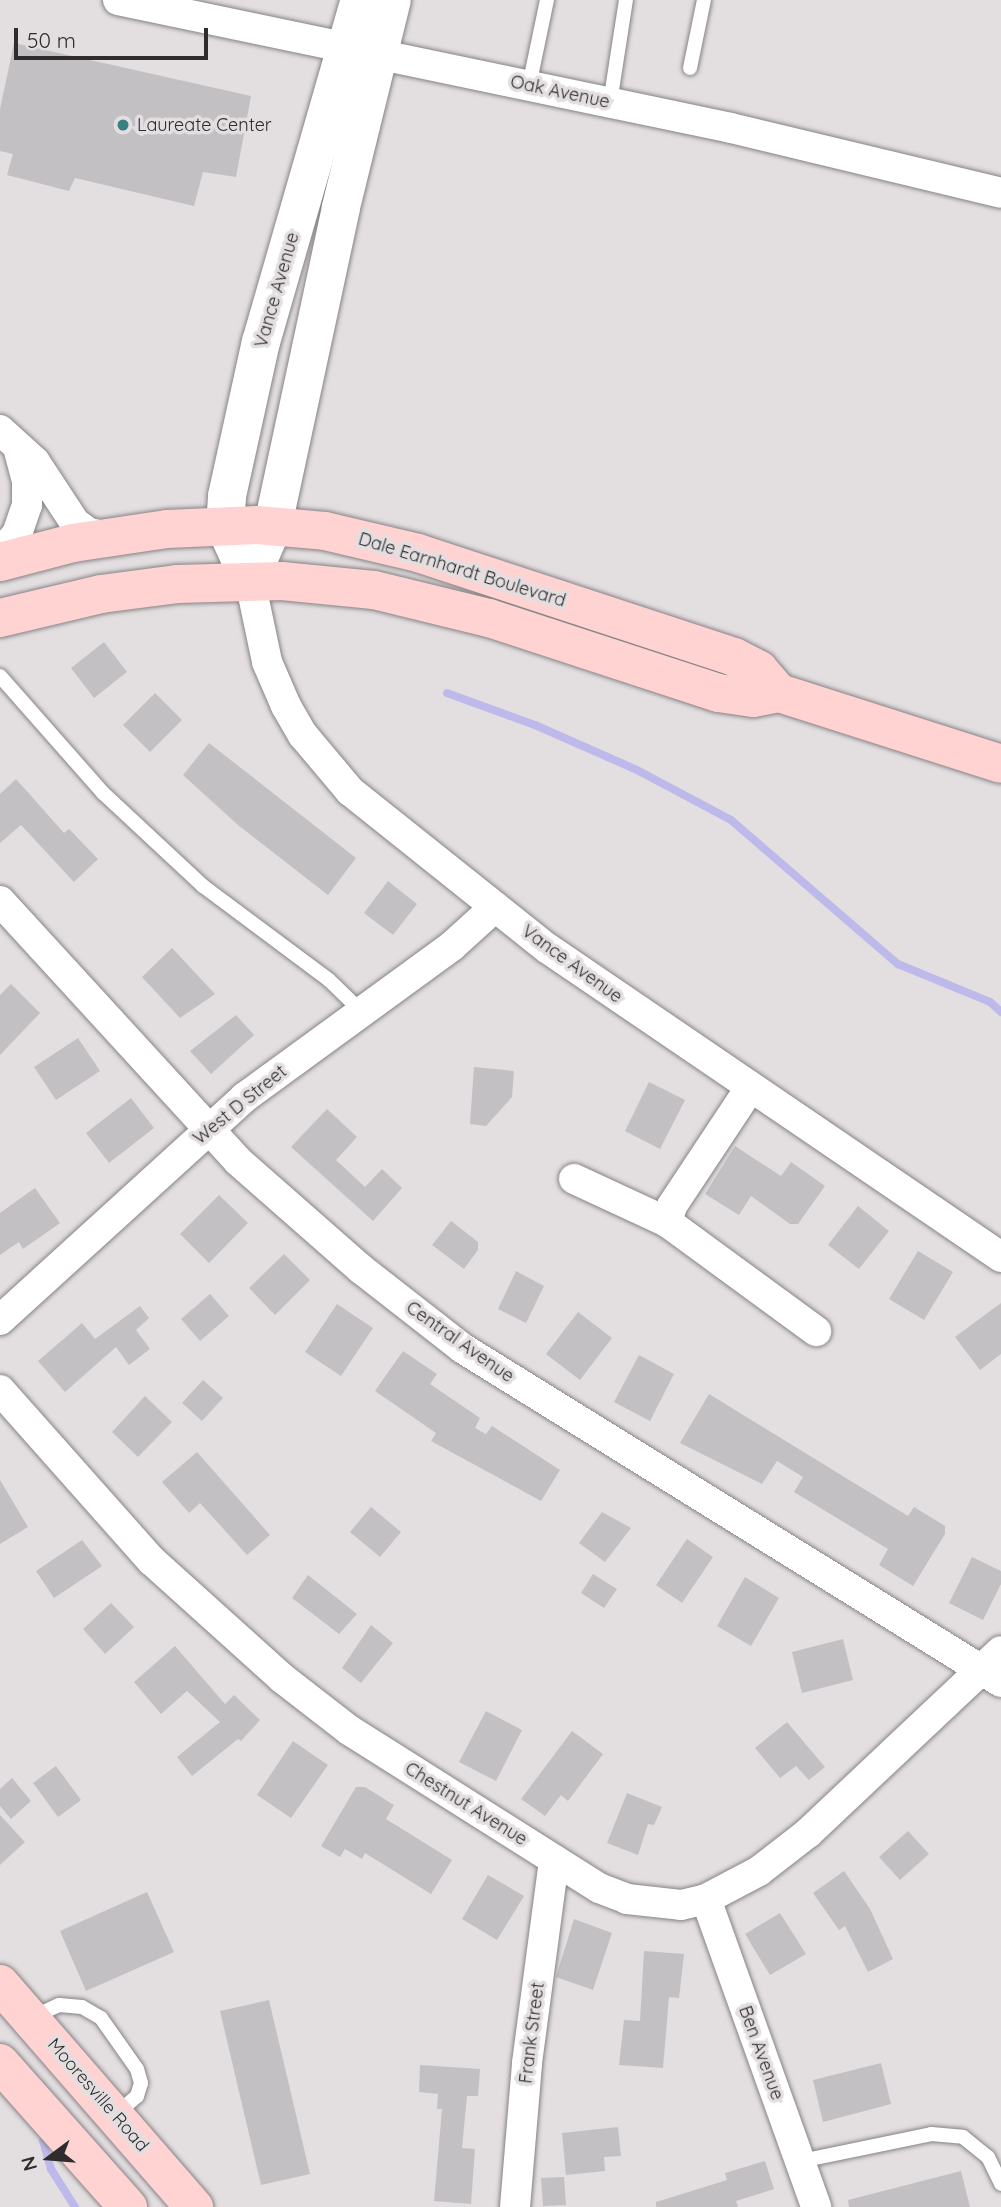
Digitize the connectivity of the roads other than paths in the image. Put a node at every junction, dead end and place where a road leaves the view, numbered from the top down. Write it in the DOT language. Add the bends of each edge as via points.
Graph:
graph roads {
  1 [pos="118,0"];
  2 [pos="360,0"];
  3 [pos="392,0"];
  4 [pos="547,0"];
  5 [pos="626,0"];
  6 [pos="704,0"];
  7 [pos="175,6"];
  8 [pos="363,52"];
  9 [pos="690,68"];
  10 [pos="529,86"];
  11 [pos="610,103"];
  12 [pos="1001,193"];
  13 [pos="10,441"];
  14 [pos="273,525"];
  15 [pos="225,526"];
  16 [pos="111,537"];
  17 [pos="0,554"];
  18 [pos="0,562"];
  19 [pos="250,581"];
  20 [pos="0,618"];
  21 [pos="0,676"];
  22 [pos="779,693"];
  23 [pos="1001,764"];
  24 [pos="0,901"];
  25 [pos="495,907"];
  26 [pos="362,1012"];
  27 [pos="750,1088"];
  28 [pos="208,1129"];
  29 [pos="574,1179"];
  30 [pos="667,1222"];
  31 [pos="1001,1257"];
  32 [pos="0,1320"];
  33 [pos="816,1331"];
  34 [pos="0,1390"];
  35 [pos="995,1668"];
  36 [pos="554,1860"];
  37 [pos="706,1899"];
  38 [pos="0,1984"];
  39 [pos="30,2018"];
  40 [pos="0,2063"];
  41 [pos="116,2114"];
  42 [pos="800,2161"];
  43 [pos="1001,2184"];
  44 [pos="128,2207"];
  45 [pos="194,2207"];
  46 [pos="515,2207"];
  47 [pos="816,2207"];
  1 -- 7 [label="street, Oak Avenue"];
  2 -- 8 [label="street, Vance Avenue"];
  3 -- 8 [label="street, Vance Avenue"];
  4 -- 10 [label="lane"];
  5 -- 11 [label="lane"];
  6 -- 9 [label="lane"];
  7 -- 8 [label="street, Oak Avenue"];
  8 -- 10 [label="street, Oak Avenue"];
  8 -- 14 [label="street, Vance Avenue" via="341,207"];
  8 -- 15 [label="street, Vance Avenue" via="261,342"];
  10 -- 11 [label="street, Oak Avenue"];
  11 -- 12 [label="street, Oak Avenue"];
  13 -- 16 [label="street" via="35,462 75,523 89,533"];
  13 -- 17 [label="street" via="27,481 27,505 17,534"];
  14 -- 15 [label="main road, Dale Earnhardt Boulevard"];
  14 -- 19 [label="street, Vance Avenue"];
  14 -- 22 [label="main road, Dale Earnhardt Boulevard" via="325,531 407,550 734,657 758,670"];
  15 -- 16 [label="main road, Dale Earnhardt Boulevard"];
  15 -- 19 [label="street, Vance Avenue"];
  16 -- 18 [label="main road, Dale Earnhardt Boulevard"];
  19 -- 20 [label="main road, Dale Earnhardt Boulevard" via="120,590"];
  19 -- 22 [label="main road, Dale Earnhardt Boulevard" via="327,584 421,600 718,693 753,698"];
  19 -- 25 [label="street, Vance Avenue" via="267,662 303,735 350,792"];
  21 -- 26 [label="lane" via="103,793 163,849 214,895 329,980"];
  22 -- 23 [label="main road, Dale Earnhardt Boulevard"];
  24 -- 28 [label="street, Central Avenue"];
  25 -- 26 [label="street, West D Street" via="452,946"];
  25 -- 27 [label="street, Vance Avenue"];
  26 -- 28 [label="street, West D Street"];
  27 -- 30 [label="street"];
  27 -- 31 [label="street, Vance Avenue"];
  28 -- 32 [label="street, West D Street"];
  28 -- 35 [label="street, Central Avenue" via="361,1269 462,1348"];
  29 -- 30 [label="street"];
  30 -- 33 [label="street"];
  34 -- 36 [label="street, Chestnut Avenue" via="152,1561 282,1678 349,1730"];
  35 -- 37 [label="street, Chestnut Avenue" via="808,1833 759,1871"];
  36 -- 37 [label="street, Chestnut Avenue" via="627,1899 681,1905"];
  36 -- 46 [label="street, Frank Street" via="527,2063"];
  37 -- 42 [label="street, Ben Avenue"];
  38 -- 39 [label="main road, Mooresville Road"];
  39 -- 41 [label="main road, Mooresville Road"];
  39 -- 41 [label="lane" via="59,2005 82,2007 101,2018 137,2069 141,2083 137,2095"];
  40 -- 44 [label="main road"];
  41 -- 45 [label="main road, Mooresville Road"];
  42 -- 43 [label="lane" via="931,2134 963,2137 988,2157"];
  42 -- 47 [label="street, Ben Avenue"];
}
